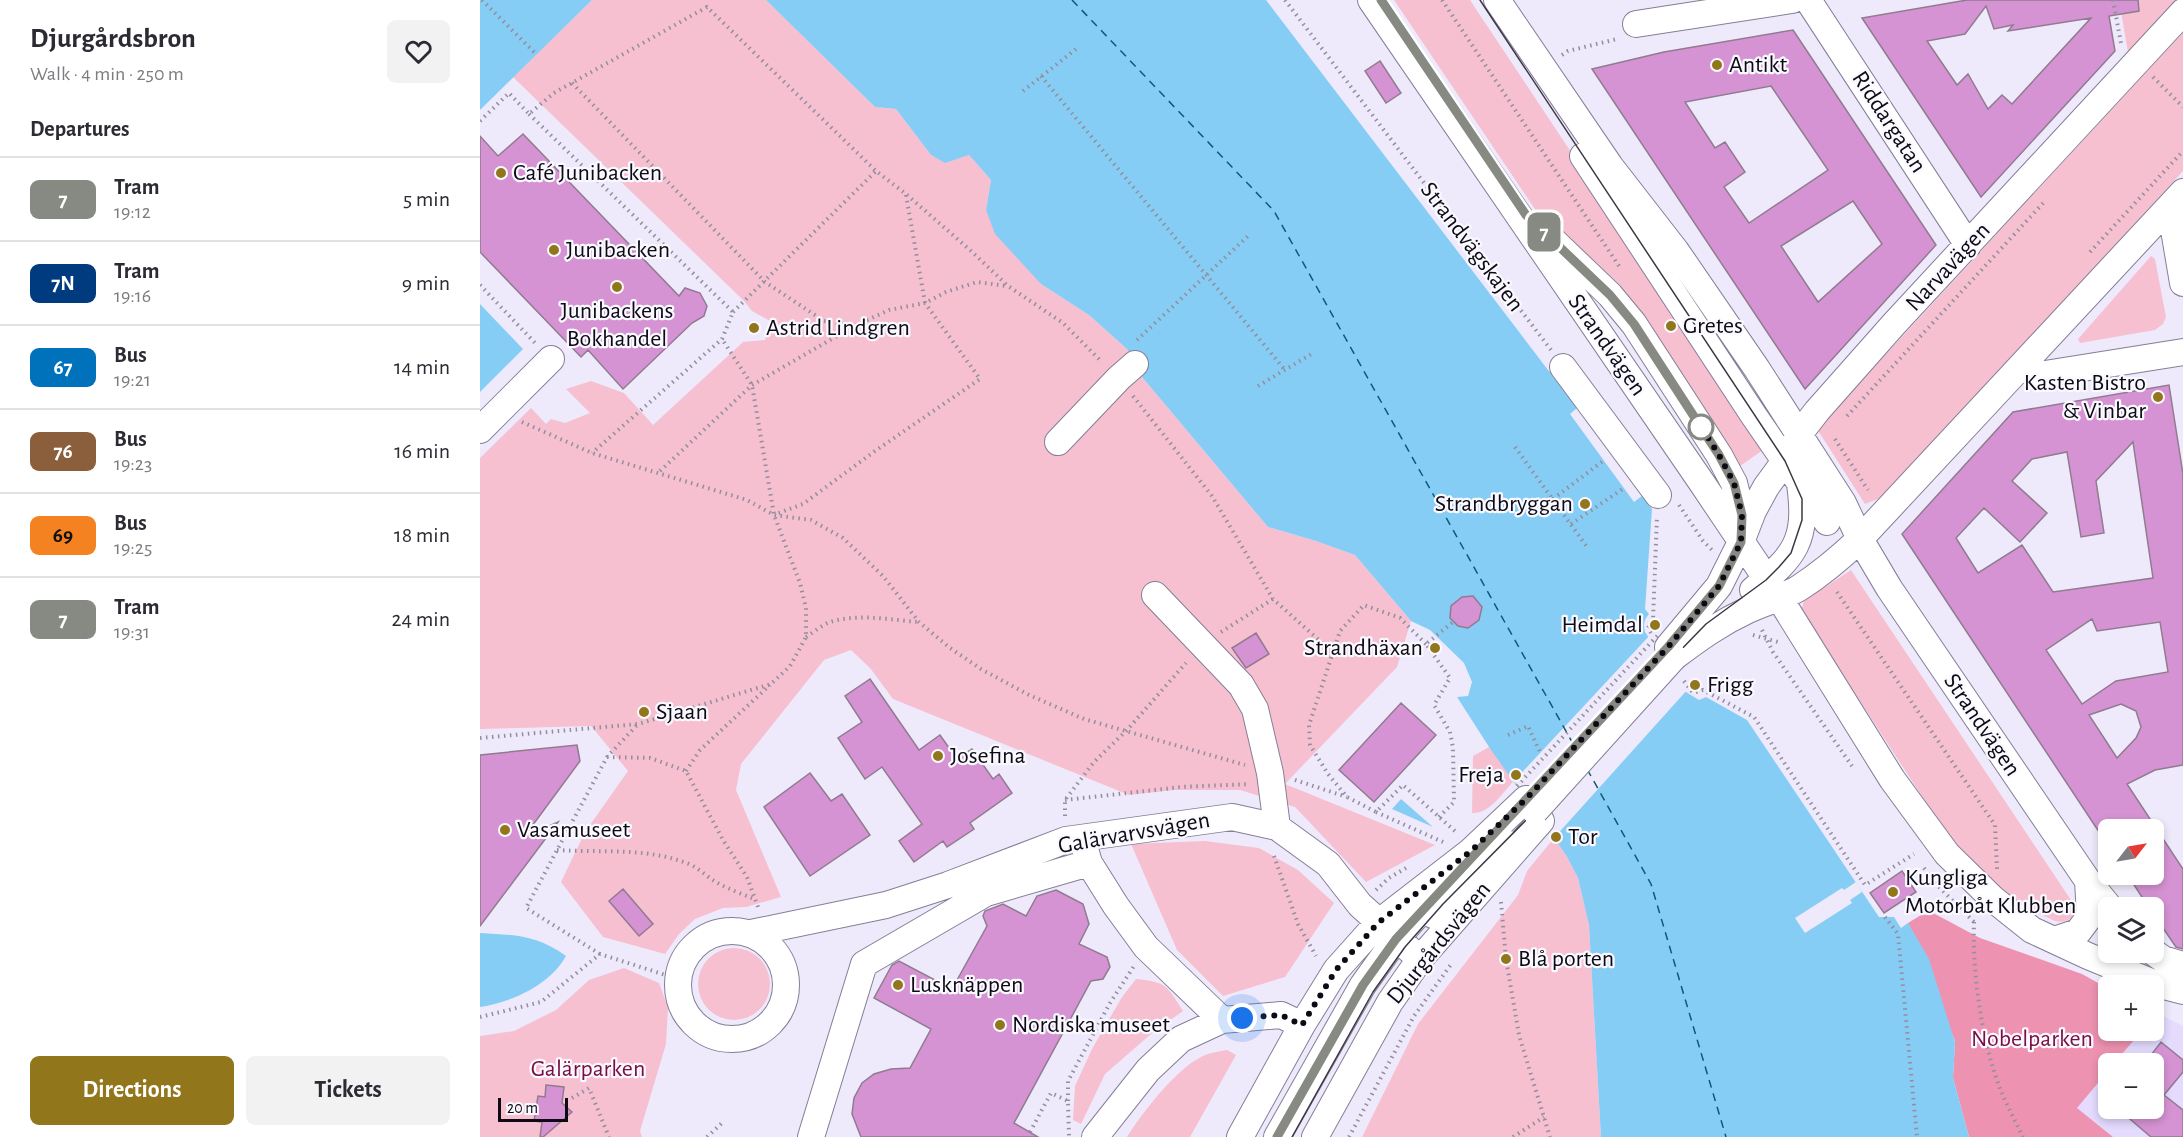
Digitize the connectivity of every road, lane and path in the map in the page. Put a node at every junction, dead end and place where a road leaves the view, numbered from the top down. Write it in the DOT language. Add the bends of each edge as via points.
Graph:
graph roads {
  1 [pos="482,0"];
  2 [pos="1285,0"];
  3 [pos="1371,0"];
  4 [pos="1381,0"];
  5 [pos="1442,0"];
  6 [pos="1480,0"];
  7 [pos="1497,0"];
  8 [pos="1792,0"];
  9 [pos="1808,0"];
  10 [pos="2113,0"];
  11 [pos="2183,12"];
  12 [pos="1636,24"];
  13 [pos="2122,46"];
  14 [pos="1076,49"];
  15 [pos="1568,51"];
  16 [pos="536,54"];
  17 [pos="1041,76"];
  18 [pos="572,83"];
  19 [pos="1023,91"];
  20 [pos="529,114"];
  21 [pos="480,121"];
  22 [pos="876,171"];
  23 [pos="906,194"];
  24 [pos="2176,199"];
  25 [pos="1248,236"];
  26 [pos="1968,245"];
  27 [pos="1207,276"];
  28 [pos="1627,278"];
  29 [pos="765,282"];
  30 [pos="2183,283"];
  31 [pos="480,285"];
  32 [pos="1008,286"];
  33 [pos="925,303"];
  34 [pos="733,312"];
  35 [pos="854,326"];
  36 [pos="722,339"];
  37 [pos="2183,352"];
  38 [pos="1313,353"];
  39 [pos="551,359"];
  40 [pos="1130,362"];
  41 [pos="1563,366"];
  42 [pos="2021,368"];
  43 [pos="1285,370"];
  44 [pos="752,385"];
  45 [pos="1258,386"];
  46 [pos="499,412"];
  47 [pos="480,430"];
  48 [pos="1800,433"];
  49 [pos="1835,440"];
  50 [pos="1058,442"];
  51 [pos="1515,447"];
  52 [pos="592,453"];
  53 [pos="1603,460"];
  54 [pos="1785,461"];
  55 [pos="659,472"];
  56 [pos="1766,487"];
  57 [pos="1624,488"];
  58 [pos="1868,490"];
  59 [pos="1801,491"];
  60 [pos="1666,496"];
  61 [pos="1553,499"];
  62 [pos="774,516"];
  63 [pos="1571,524"];
  64 [pos="1860,539"];
  65 [pos="1741,542"];
  66 [pos="1587,547"];
  67 [pos="1716,555"];
  68 [pos="1773,589"];
  69 [pos="1837,592"];
  70 [pos="1155,595"];
  71 [pos="1274,598"];
  72 [pos="919,622"];
  73 [pos="1453,622"];
  74 [pos="1648,628"];
  75 [pos="1215,636"];
  76 [pos="806,637"];
  77 [pos="1426,644"];
  78 [pos="1671,651"];
  79 [pos="1194,655"];
  80 [pos="1333,656"];
  81 [pos="771,684"];
  82 [pos="1693,693"];
  83 [pos="638,724"];
  84 [pos="1127,730"];
  85 [pos="1508,735"];
  86 [pos="480,738"];
  87 [pos="1540,752"];
  88 [pos="607,757"];
  89 [pos="686,771"];
  90 [pos="1270,773"];
  91 [pos="1347,797"];
  92 [pos="1065,800"];
  93 [pos="1530,804"];
  94 [pos="1376,812"];
  95 [pos="1439,817"];
  96 [pos="1270,825"];
  97 [pos="1459,836"];
  98 [pos="1074,839"];
  99 [pos="1446,843"];
  100 [pos="557,850"];
  101 [pos="1914,854"];
  102 [pos="1089,864"];
  103 [pos="2088,881"];
  104 [pos="2101,897"];
  105 [pos="755,899"];
  106 [pos="1993,899"];
  107 [pos="1494,904"];
  108 [pos="1885,917"];
  109 [pos="1974,922"];
  110 [pos="806,923"];
  111 [pos="759,932"];
  112 [pos="2054,940"];
  113 [pos="1400,942"];
  114 [pos="1146,947"];
  115 [pos="600,954"];
  116 [pos="2164,959"];
  117 [pos="1454,960"];
  118 [pos="1324,962"];
  119 [pos="782,963"];
  120 [pos="2183,965"];
  121 [pos="678,979"];
  122 [pos="2183,991"];
  123 [pos="480,1017"];
  124 [pos="1222,1020"];
  125 [pos="1302,1025"];
  126 [pos="572,1098"];
  127 [pos="1068,1101"];
  128 [pos="1544,1117"];
  129 [pos="723,1122"];
  130 [pos="1030,1132"];
  131 [pos="609,1137"];
  132 [pos="707,1137"];
  133 [pos="811,1137"];
  134 [pos="1069,1137"];
  135 [pos="1095,1137"];
  136 [pos="1240,1137"];
  137 [pos="1277,1137"];
  138 [pos="1292,1137"];
  139 [pos="1315,1137"];
  140 [pos="1349,1137"];
  141 [pos="1513,1137"];
  142 [pos="1550,1137"];
  143 [pos="1917,1137"];
  144 [pos="2023,1137"];
  1 -- 16 [label="path"];
  2 -- 41 [label="path, Strandvägskajen"];
  3 -- 65 [label="street, Strandvägen"];
  4 -- 65 [label="street, Strandvägen" via="1526,215 1610,295 1634,324 1734,483 1742,515"];
  5 -- 28 [label="path"];
  6 -- 54 [label="street"];
  7 -- 48 [label="street, Strandvägen"];
  8 -- 12 [label="street"];
  9 -- 26 [label="street, Riddargatan"];
  10 -- 13 [label="path"];
  11 -- 26 [label="street, Narvavägen"];
  12 -- 15 [label="path" via="1627,36"];
  14 -- 17 [label="path"];
  17 -- 19 [label="path"];
  17 -- 27 [label="path"];
  18 -- 20 [label="path"];
  18 -- 22 [label="path" via="707,7"];
  18 -- 29 [label="path"];
  20 -- 21 [label="path" via="509,93"];
  20 -- 34 [label="path"];
  22 -- 23 [label="path"];
  22 -- 29 [label="path"];
  23 -- 32 [label="path"];
  23 -- 33 [label="path"];
  24 -- 30 [label="street"];
  24 -- 42 [label="street"];
  25 -- 27 [label="path"];
  26 -- 48 [label="street, Narvavägen"];
  27 -- 40 [label="path"];
  27 -- 43 [label="path"];
  29 -- 34 [label="path"];
  29 -- 35 [label="path" via="824,321"];
  31 -- 39 [label="path"];
  32 -- 33 [label="path" via="977,282"];
  32 -- 40 [label="path" via="1063,324"];
  33 -- 35 [label="path" via="889,310"];
  33 -- 62 [label="path" via="980,379 803,504"];
  34 -- 36 [label="path"];
  35 -- 44 [label="path"];
  36 -- 44 [label="path"];
  36 -- 52 [label="path"];
  37 -- 42 [label="street" via="2045,374"];
  38 -- 43 [label="path"];
  39 -- 46 [label="street"];
  40 -- 50 [label="street"];
  40 -- 71 [label="path"];
  41 -- 60 [label="street"];
  42 -- 64 [label="street"];
  43 -- 45 [label="path"];
  44 -- 55 [label="path"];
  44 -- 62 [label="path"];
  46 -- 47 [label="street"];
  46 -- 52 [label="path"];
  48 -- 54 [label="street, Narvavägen"];
  48 -- 64 [label="street, Strandvägen"];
  49 -- 58 [label="path"];
  51 -- 61 [label="path"];
  52 -- 55 [label="path"];
  53 -- 61 [label="path"];
  54 -- 56 [label="street, Narvavägen"];
  54 -- 59 [label="street"];
  55 -- 62 [label="path" via="747,500"];
  56 -- 59 [label="street"];
  56 -- 65 [label="street, Narvavägen"];
  57 -- 63 [label="path"];
  59 -- 64 [label="street" via="1827,522"];
  59 -- 68 [label="street" via="1802,530"];
  60 -- 67 [label="path"];
  60 -- 74 [label="path" via="1653,620"];
  61 -- 63 [label="path"];
  62 -- 72 [label="path" via="812,520 843,538 883,576"];
  62 -- 76 [label="path" via="800,583 806,608"];
  63 -- 66 [label="path"];
  64 -- 68 [label="street" via="1818,575"];
  64 -- 103 [label="street, Strandvägen" via="1888,588"];
  65 -- 68 [label="street, Strandvägen"];
  65 -- 78 [label="street, Narvavägen" via="1719,586"];
  68 -- 78 [label="street" via="1749,609"];
  68 -- 106 [label="street, Strandvägen" via="1892,779 1947,855"];
  69 -- 106 [label="path, Strandvägen" via="1995,825 1998,889"];
  70 -- 90 [label="street" via="1241,685 1255,709"];
  71 -- 75 [label="path"];
  71 -- 80 [label="path"];
  72 -- 76 [label="path" via="846,618 828,623"];
  72 -- 84 [label="path" via="981,669 1029,695 1084,719"];
  73 -- 77 [label="path"];
  76 -- 81 [label="path" via="790,666"];
  77 -- 80 [label="path" via="1400,618 1364,605 1340,632"];
  77 -- 95 [label="path" via="1450,678 1434,705 1450,732 1453,748 1454,802"];
  78 -- 93 [label="street"];
  78 -- 93 [label="path, bridge"];
  79 -- 84 [label="path"];
  80 -- 91 [label="path" via="1309,725 1310,745"];
  81 -- 83 [label="path"];
  81 -- 89 [label="path" via="700,750"];
  82 -- 101 [label="path" via="1703,690 1754,717 1865,885"];
  83 -- 86 [label="path"];
  83 -- 88 [label="path"];
  84 -- 90 [label="path"];
  84 -- 92 [label="path" via="1094,762"];
  85 -- 87 [label="path" via="1528,726"];
  88 -- 89 [label="path" via="650,758"];
  88 -- 100 [label="path"];
  89 -- 105 [label="path" via="747,877"];
  90 -- 91 [label="path"];
  90 -- 92 [label="path" via="1251,784"];
  90 -- 96 [label="street"];
  91 -- 94 [label="path"];
  92 -- 98 [label="path"];
  93 -- 113 [label="street, Djurgårdsvägen" via="1443,904"];
  93 -- 113 [label="street, Djurgårdsvägen" via="1471,851"];
  94 -- 95 [label="path" via="1403,785"];
  94 -- 99 [label="path"];
  95 -- 97 [label="path"];
  96 -- 98 [label="street, Galärvarvsvägen" via="1232,817"];
  96 -- 113 [label="street, Galärvarvsvägen" via="1328,864 1360,905"];
  96 -- 118 [label="path" via="1298,924 1316,956"];
  98 -- 102 [label="street"];
  98 -- 110 [label="street, Galärvarvsvägen" via="886,905"];
  100 -- 105 [label="path" via="622,851 670,858 692,865 717,883"];
  100 -- 115 [label="path" via="526,908"];
  102 -- 114 [label="street"];
  102 -- 133 [label="street" via="987,893 864,964"];
  103 -- 104 [label="street, Strandvägen"];
  103 -- 112 [label="street" via="2090,916 2078,932"];
  105 -- 111 [label="path"];
  106 -- 112 [label="street, Strandvägen" via="2032,930"];
  107 -- 128 [label="path" via="1501,895 1506,958 1519,1035"];
  108 -- 143 [label="path" via="1898,934"];
  109 -- 144 [label="path" via="1973,953 1986,1042 2000,1089"];
  110 -- 111 [label="street, Galärvarvsvägen"];
  110 -- 119 [label="street" via="789,945"];
  111 -- 119 [label="street"];
  111 -- 121 [label="street, Galärvarvsvägen" via="721,931 705,937 682,962"];
  112 -- 122 [label="street, Strandvägen" via="2157,984"];
  113 -- 125 [label="street, Djurgårdsvägen" via="1336,970"];
  113 -- 137 [label="street, Djurgårdsvägen" via="1363,985"];
  113 -- 138 [label="street, Djurgårdsvägen"];
  113 -- 139 [label="street, Djurgårdsvägen" via="1390,1002"];
  114 -- 124 [label="street"];
  114 -- 127 [label="path" via="1068,1081"];
  115 -- 121 [label="path"];
  115 -- 123 [label="path" via="541,1002"];
  116 -- 120 [label="street"];
  117 -- 140 [label="path" via="1414,1016"];
  119 -- 121 [label="street" via="787,981 785,999 777,1016 765,1029 730,1040 712,1036 697,1026 679,996"];
  124 -- 125 [label="street" via="1281,1015"];
  124 -- 135 [label="street" via="1181,1040 1148,1070"];
  125 -- 136 [label="street, Djurgårdsvägen"];
  126 -- 131 [label="path" via="589,1088"];
  127 -- 130 [label="path" via="1051,1093"];
  127 -- 134 [label="path"];
  128 -- 141 [label="path"];
  128 -- 142 [label="path"];
  129 -- 132 [label="path"];
}
